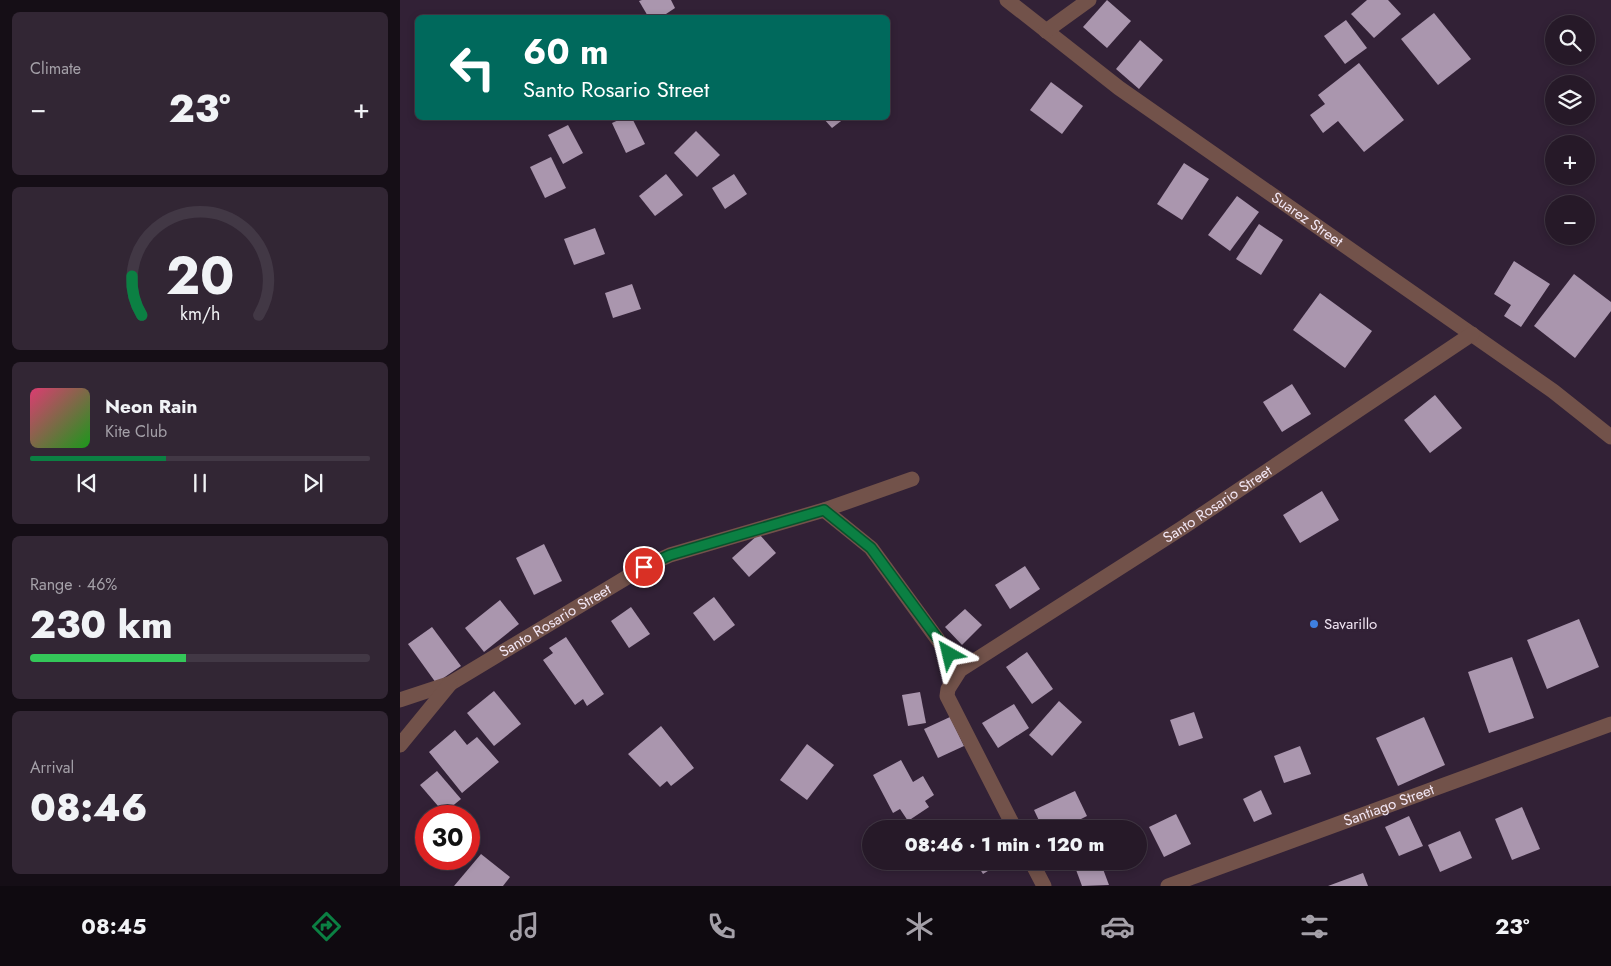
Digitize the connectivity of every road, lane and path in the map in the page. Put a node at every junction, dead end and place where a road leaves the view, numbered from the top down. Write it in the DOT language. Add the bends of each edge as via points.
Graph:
graph roads {
  1 [pos="1007,0"];
  2 [pos="1089,0"];
  3 [pos="1046,31"];
  4 [pos="1472,334"];
  5 [pos="1611,437"];
  6 [pos="912,479"];
  7 [pos="824,510"];
  8 [pos="960,670"];
  9 [pos="451,683"];
  10 [pos="400,700"];
  11 [pos="1611,724"];
  12 [pos="400,745"];
  13 [pos="1010,820"];
  14 [pos="1036,870"];
  15 [pos="1044,886"];
  16 [pos="1168,886"];
  1 -- 3 [label="street, Suarez Street"];
  2 -- 3 [label="street"];
  3 -- 4 [label="street, Suarez Street" via="1119,88"];
  4 -- 5 [label="street, Suarez Street"];
  4 -- 8 [label="street, Santo Rosario Street" via="1182,528"];
  6 -- 7 [label="street, Santo Rosario Street"];
  7 -- 8 [label="street" via="871,548"];
  7 -- 9 [label="street, Santo Rosario Street" via="670,555 644,567"];
  8 -- 13 [label="street, Santo Rosario Street" via="947,696"];
  9 -- 10 [label="street, Santo Rosario Street"];
  9 -- 12 [label="street"];
  11 -- 16 [label="street, Santiago Street"];
  14 -- 15 [label="street"];
}
